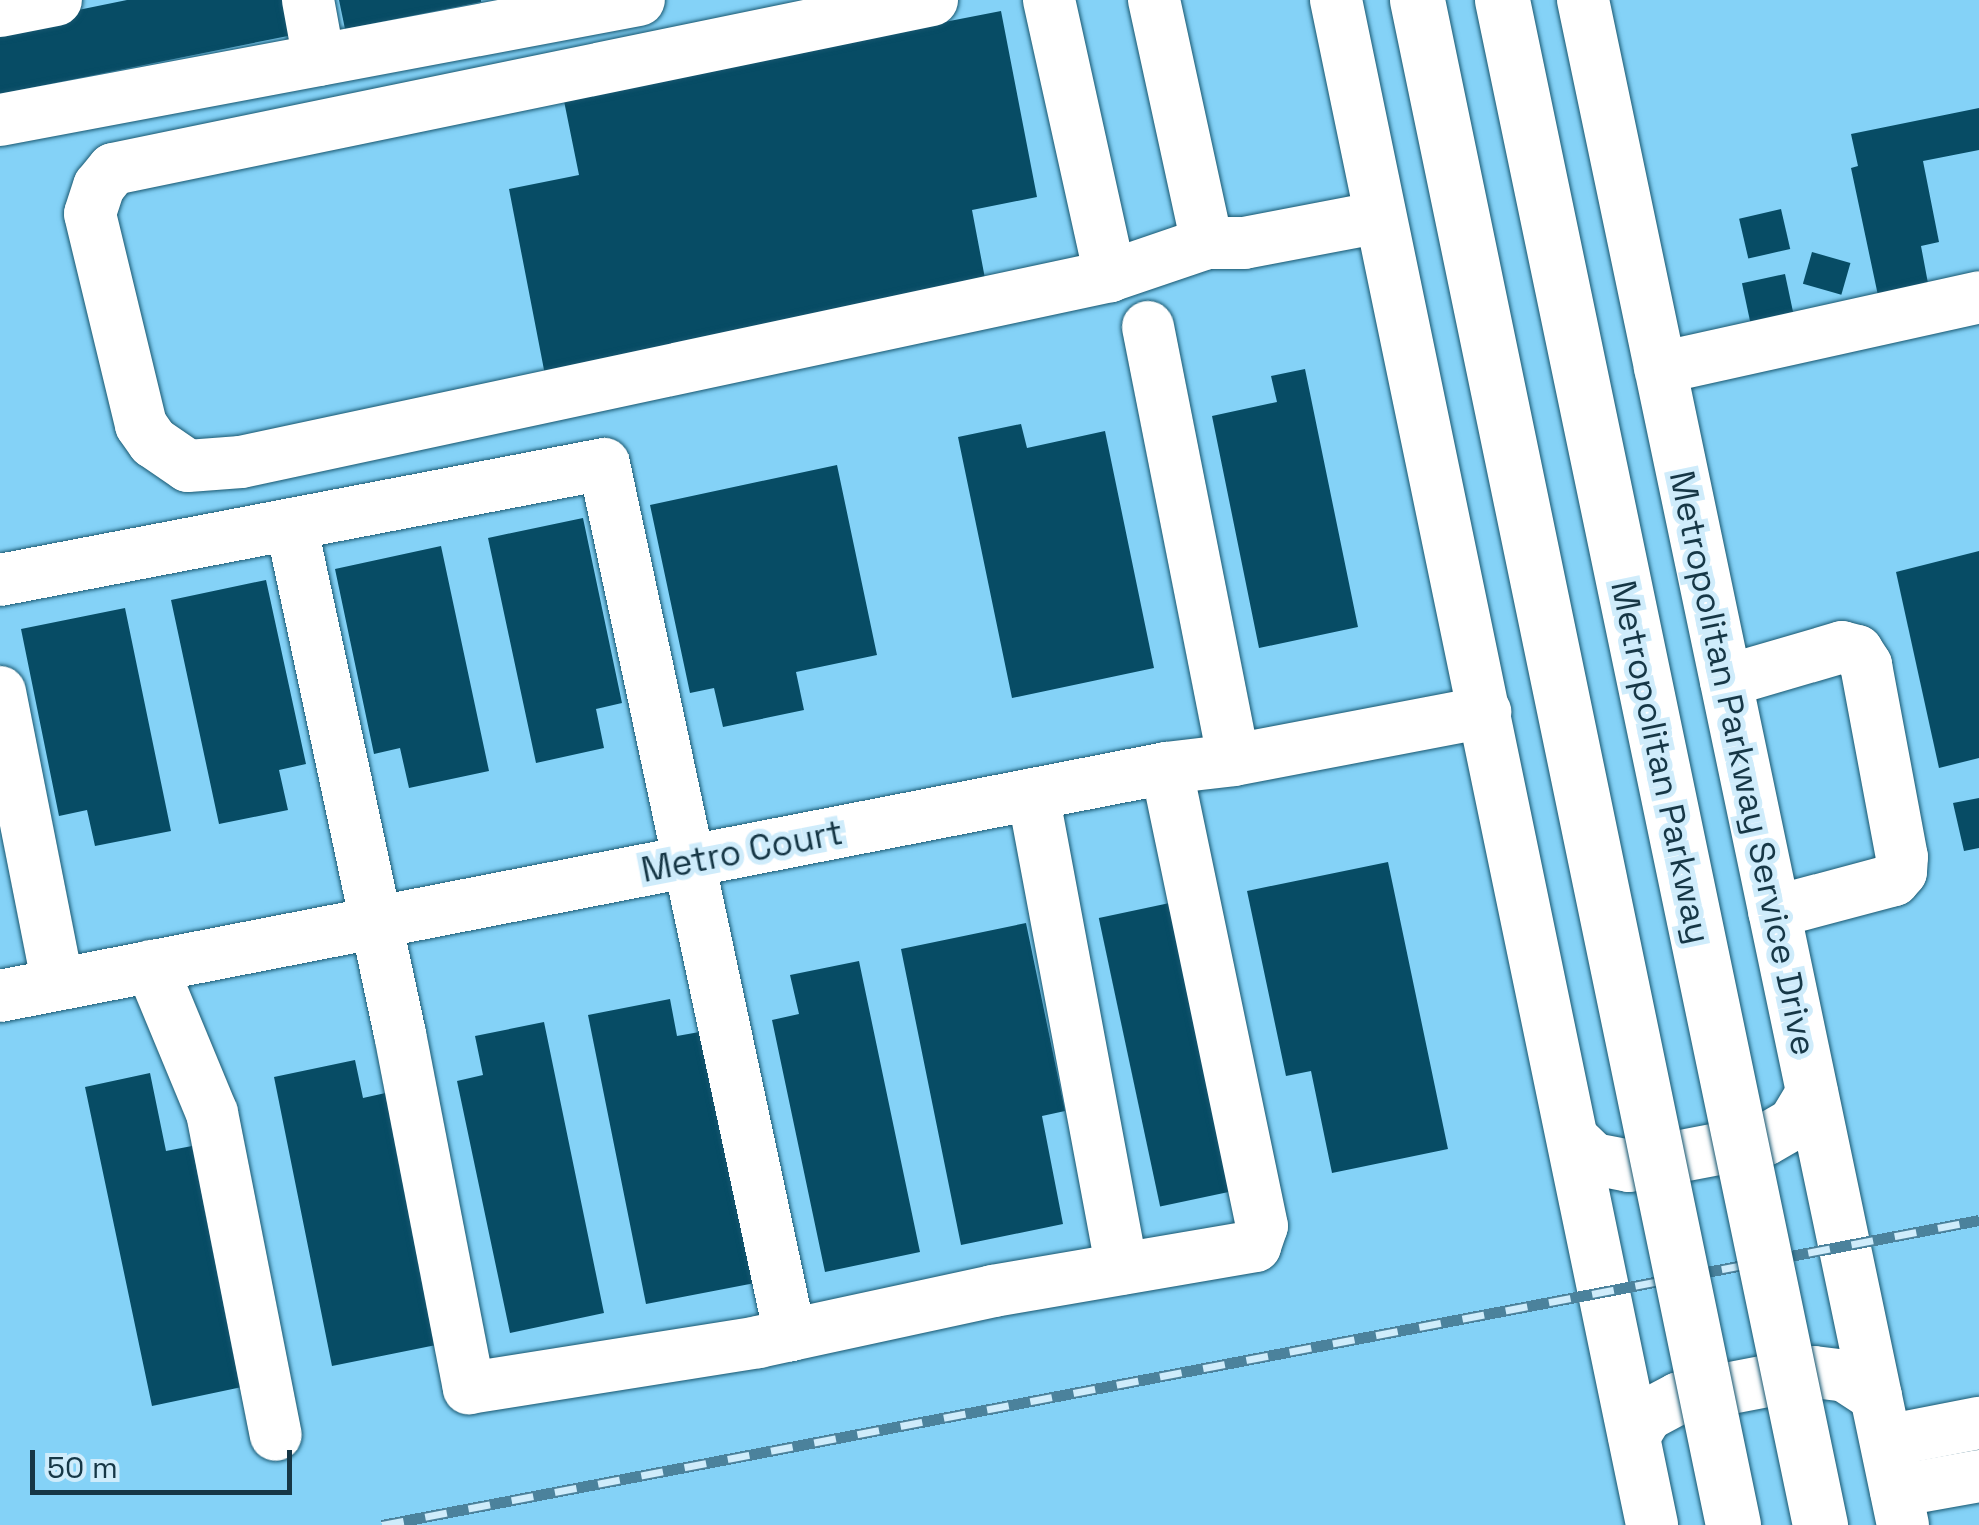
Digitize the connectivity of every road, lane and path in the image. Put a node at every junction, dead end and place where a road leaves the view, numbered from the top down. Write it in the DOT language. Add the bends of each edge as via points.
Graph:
graph roads {
  1 [pos="56,0"];
  2 [pos="308,0"];
  3 [pos="640,0"];
  4 [pos="932,0"];
  5 [pos="1049,0"];
  6 [pos="1154,0"];
  7 [pos="1336,0"];
  8 [pos="1417,0"];
  9 [pos="1502,0"];
  10 [pos="1583,0"];
  11 [pos="0,11"];
  12 [pos="319,60"];
  13 [pos="0,120"];
  14 [pos="1380,216"];
  15 [pos="1206,243"];
  16 [pos="1110,276"];
  17 [pos="1979,297"];
  18 [pos="1148,327"];
  19 [pos="1660,368"];
  20 [pos="291,524"];
  21 [pos="0,580"];
  22 [pos="1726,681"];
  23 [pos="0,692"];
  24 [pos="1485,712"];
  25 [pos="1234,760"];
  26 [pos="1166,768"];
  27 [pos="1032,794"];
  28 [pos="689,861"];
  29 [pos="1774,912"];
  30 [pos="372,923"];
  31 [pos="151,966"];
  32 [pos="58,984"];
  33 [pos="0,996"];
  34 [pos="1812,1093"];
  35 [pos="1574,1140"];
  36 [pos="1122,1269"];
  37 [pos="790,1334"];
  38 [pos="1881,1418"];
  39 [pos="1979,1423"];
  40 [pos="276,1435"];
  41 [pos="1634,1436"];
  42 [pos="1979,1476"];
  43 [pos="1899,1508"];
  44 [pos="1652,1525"];
  45 [pos="1733,1525"];
  46 [pos="1820,1525"];
  1 -- 11 [label="street"];
  2 -- 12 [label="street"];
  3 -- 12 [label="street"];
  4 -- 16 [label="street" via="113,168 90,214 141,425 188,466 240,462"];
  5 -- 16 [label="street"];
  6 -- 15 [label="street"];
  7 -- 14 [label="street"];
  8 -- 45 [label="main road, bridge"];
  9 -- 46 [label="main road, Metropolitan Parkway, bridge"];
  10 -- 19 [label="street, Metropolitan Parkway Service Drive"];
  12 -- 13 [label="street"];
  14 -- 15 [label="street" via="1244,243"];
  14 -- 24 [label="street"];
  15 -- 16 [label="street"];
  17 -- 19 [label="street"];
  18 -- 25 [label="street"];
  19 -- 22 [label="street, Metropolitan Parkway Service Drive"];
  20 -- 21 [label="street"];
  20 -- 28 [label="street" via="604,464"];
  20 -- 30 [label="street"];
  22 -- 29 [label="street, Metropolitan Parkway Service Drive"];
  22 -- 29 [label="street" via="1842,647 1857,651 1866,665 1901,872 1894,880"];
  23 -- 32 [label="street"];
  24 -- 25 [label="street, Metro Court"];
  24 -- 35 [label="street"];
  25 -- 26 [label="street, Metro Court"];
  26 -- 27 [label="street, Metro Court"];
  26 -- 36 [label="street" via="1262,1226 1255,1246"];
  27 -- 28 [label="street, Metro Court"];
  27 -- 36 [label="street"];
  28 -- 30 [label="street, Metro Court"];
  28 -- 37 [label="street"];
  29 -- 34 [label="street, Metropolitan Parkway Service Drive"];
  30 -- 31 [label="street, Metro Court"];
  30 -- 37 [label="street" via="469,1388"];
  31 -- 32 [label="street, Metro Court"];
  31 -- 40 [label="street" via="212,1113"];
  32 -- 33 [label="street, Metro Court"];
  34 -- 35 [label="street" via="1794,1123 1745,1144 1629,1166 1594,1159"];
  34 -- 38 [label="street, Metropolitan Parkway Service Drive"];
  35 -- 41 [label="street"];
  36 -- 37 [label="street"];
  38 -- 39 [label="street"];
  38 -- 41 [label="street" via="1845,1376 1814,1372 1678,1398 1647,1415"];
  38 -- 43 [label="street, Metropolitan Parkway Service Drive"];
  41 -- 44 [label="street"];
  42 -- 43 [label="street"];
}
